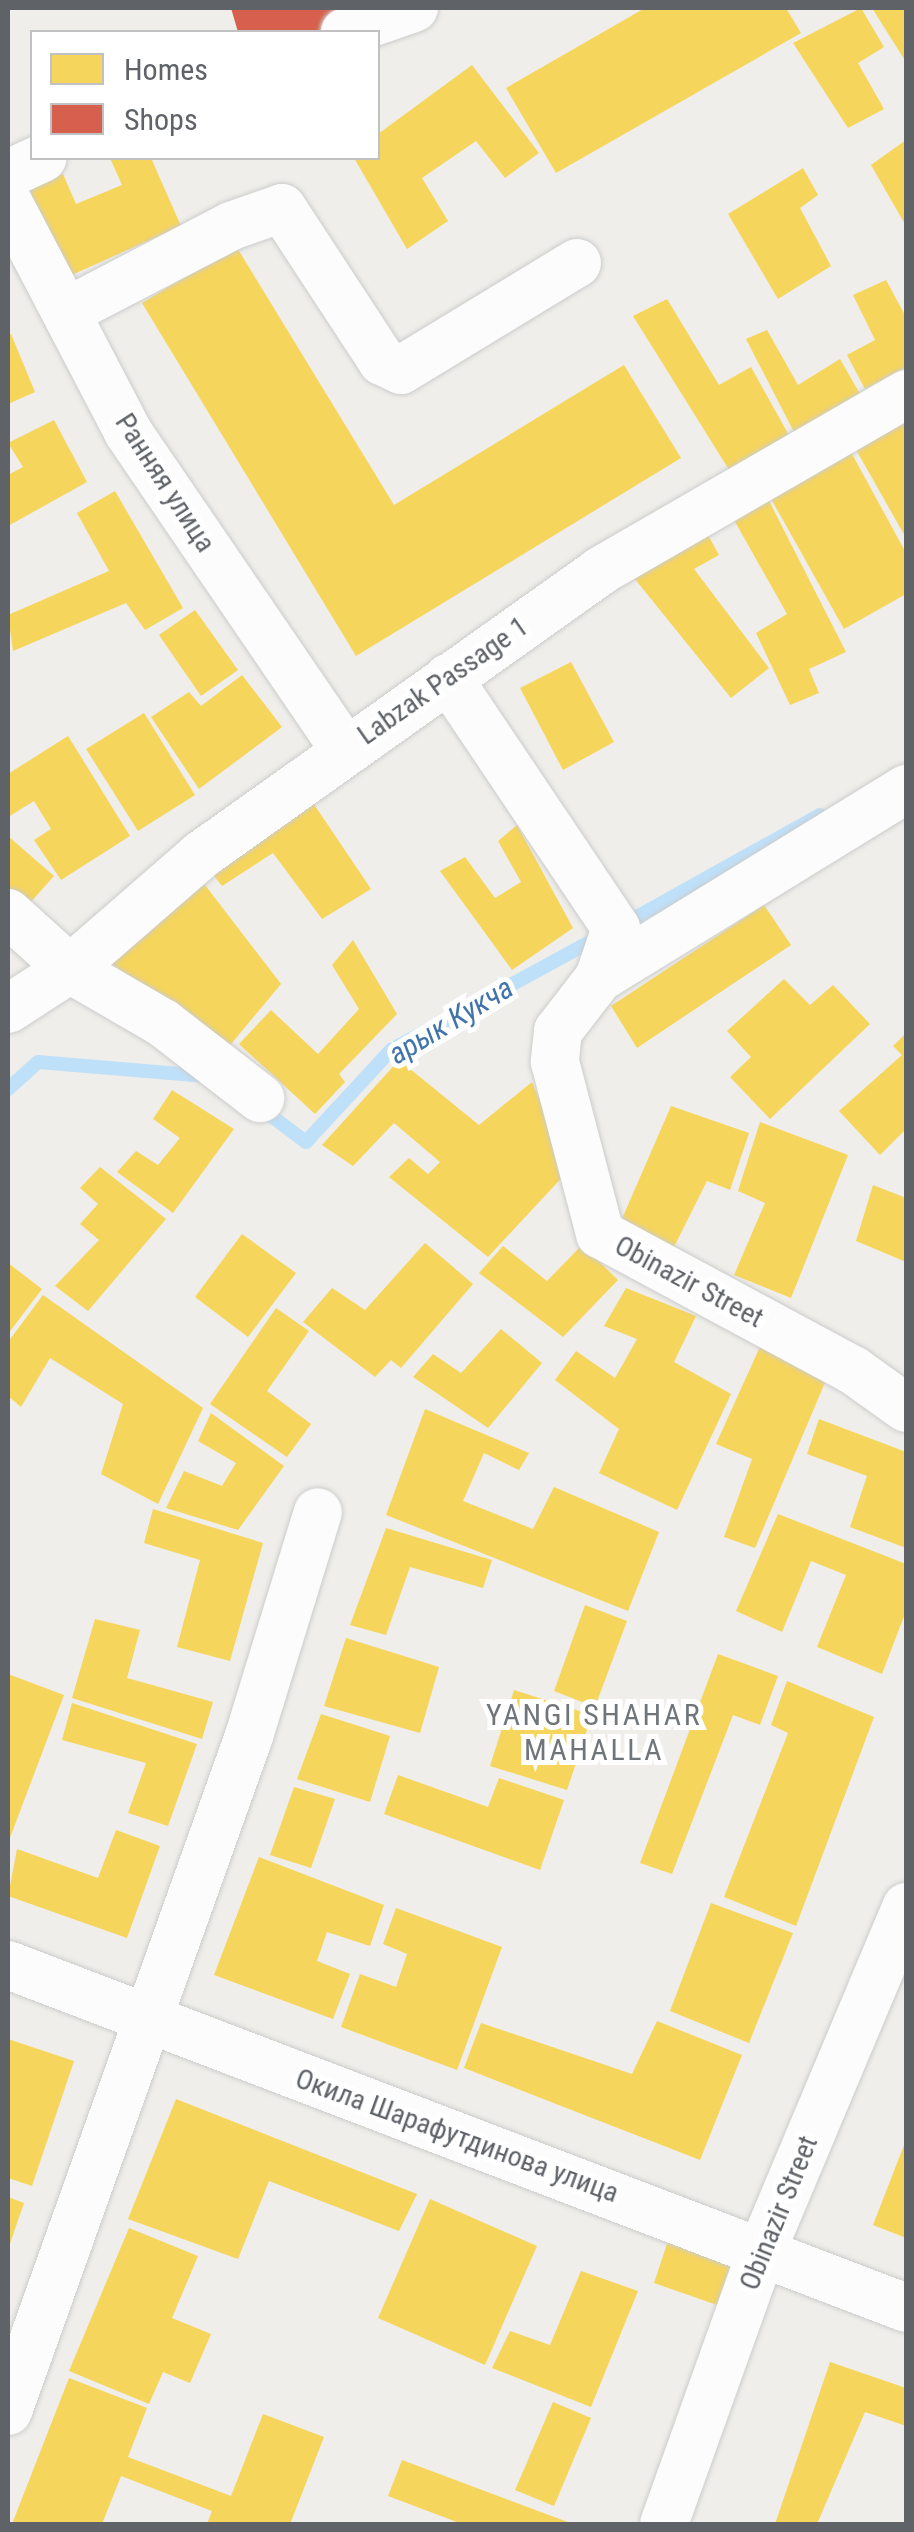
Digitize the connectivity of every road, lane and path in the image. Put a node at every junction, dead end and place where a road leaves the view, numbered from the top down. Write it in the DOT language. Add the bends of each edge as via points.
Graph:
graph roads {
  1 [pos="414,8"];
  2 [pos="351,30"];
  3 [pos="39,160"];
  4 [pos="8,174"];
  5 [pos="8,202"];
  6 [pos="577,262"];
  7 [pos="66,312"];
  8 [pos="906,394"];
  9 [pos="448,678"];
  10 [pos="346,750"];
  11 [pos="906,789"];
  12 [pos="8,913"];
  13 [pos="70,970"];
  14 [pos="598,978"];
  15 [pos="8,1009"];
  16 [pos="260,1098"];
  17 [pos="906,1408"];
  18 [pos="318,1512"];
  19 [pos="906,1906"];
  20 [pos="8,1965"];
  21 [pos="148,2023"];
  22 [pos="763,2248"];
  23 [pos="906,2308"];
  24 [pos="8,2410"];
  25 [pos="664,2524"];
  1 -- 2 [label="street"];
  3 -- 4 [label="street"];
  5 -- 7 [label="street, Ранняя улица"];
  6 -- 7 [label="street" via="402,370 382,360 282,208 231,226"];
  7 -- 10 [label="street, Ранняя улица" via="128,432"];
  8 -- 9 [label="street, Labzak Passage 1" via="600,571"];
  9 -- 10 [label="street, Labzak Passage 1"];
  9 -- 14 [label="street, Obinazir Street" via="616,928"];
  10 -- 13 [label="street, Labzak Passage 1" via="200,854"];
  11 -- 14 [label="street"];
  12 -- 13 [label="street"];
  13 -- 15 [label="street, Labzak Passage 1"];
  13 -- 16 [label="street" via="163,1022"];
  14 -- 17 [label="street, Obinazir Street" via="558,1031 555,1062 600,1234 853,1370"];
  18 -- 21 [label="street"];
  19 -- 22 [label="street, Obinazir Street"];
  20 -- 21 [label="street, Окила Шарафутдинова улица"];
  21 -- 22 [label="street, Окила Шарафутдинова улица"];
  21 -- 24 [label="street"];
  22 -- 23 [label="street, Окила Шарафутдинова улица"];
  22 -- 25 [label="street, Obinazir Street"];
}
